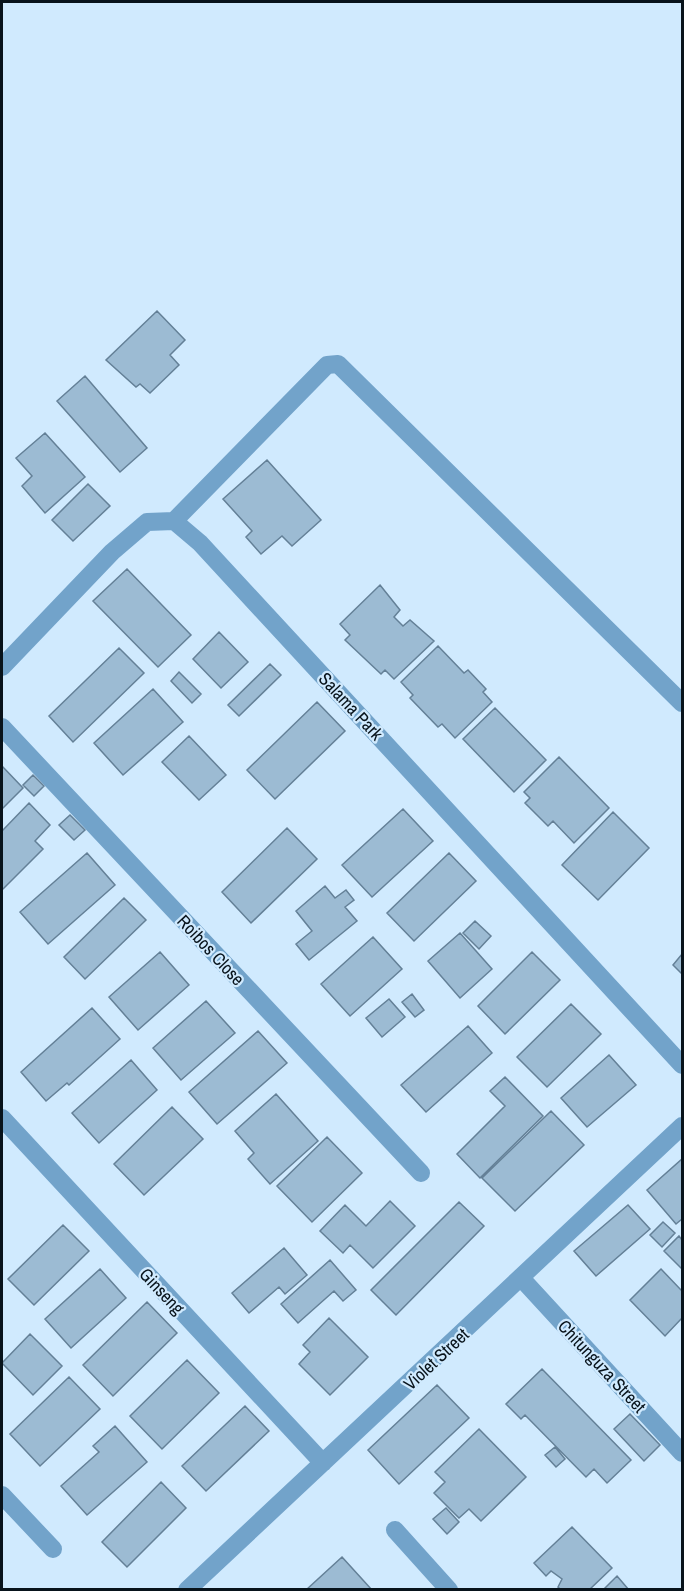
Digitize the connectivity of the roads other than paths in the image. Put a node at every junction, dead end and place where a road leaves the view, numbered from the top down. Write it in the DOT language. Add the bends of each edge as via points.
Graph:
graph roads {
  1 [pos="174,521"];
  2 [pos="2,668"];
  3 [pos="682,703"];
  4 [pos="2,727"];
  5 [pos="682,1065"];
  6 [pos="2,1118"];
  7 [pos="682,1126"];
  8 [pos="421,1173"];
  9 [pos="522,1279"];
  10 [pos="682,1453"];
  11 [pos="323,1464"];
  12 [pos="2,1495"];
  13 [pos="395,1530"];
  14 [pos="53,1549"];
  15 [pos="187,1590"];
  16 [pos="449,1590"];
  1 -- 2 [label="street" via="147,522 112,552"];
  1 -- 3 [label="street" via="327,365 338,364"];
  1 -- 5 [label="street, Salama Park" via="200,543"];
  4 -- 8 [label="street, Roibos Close"];
  6 -- 11 [label="street, Ginseng"];
  7 -- 9 [label="street, Violet Street"];
  9 -- 10 [label="street, Chitunguza Street"];
  9 -- 11 [label="street, Violet Street"];
  11 -- 15 [label="street, Violet Street"];
  12 -- 14 [label="street"];
  13 -- 16 [label="street"];
}
